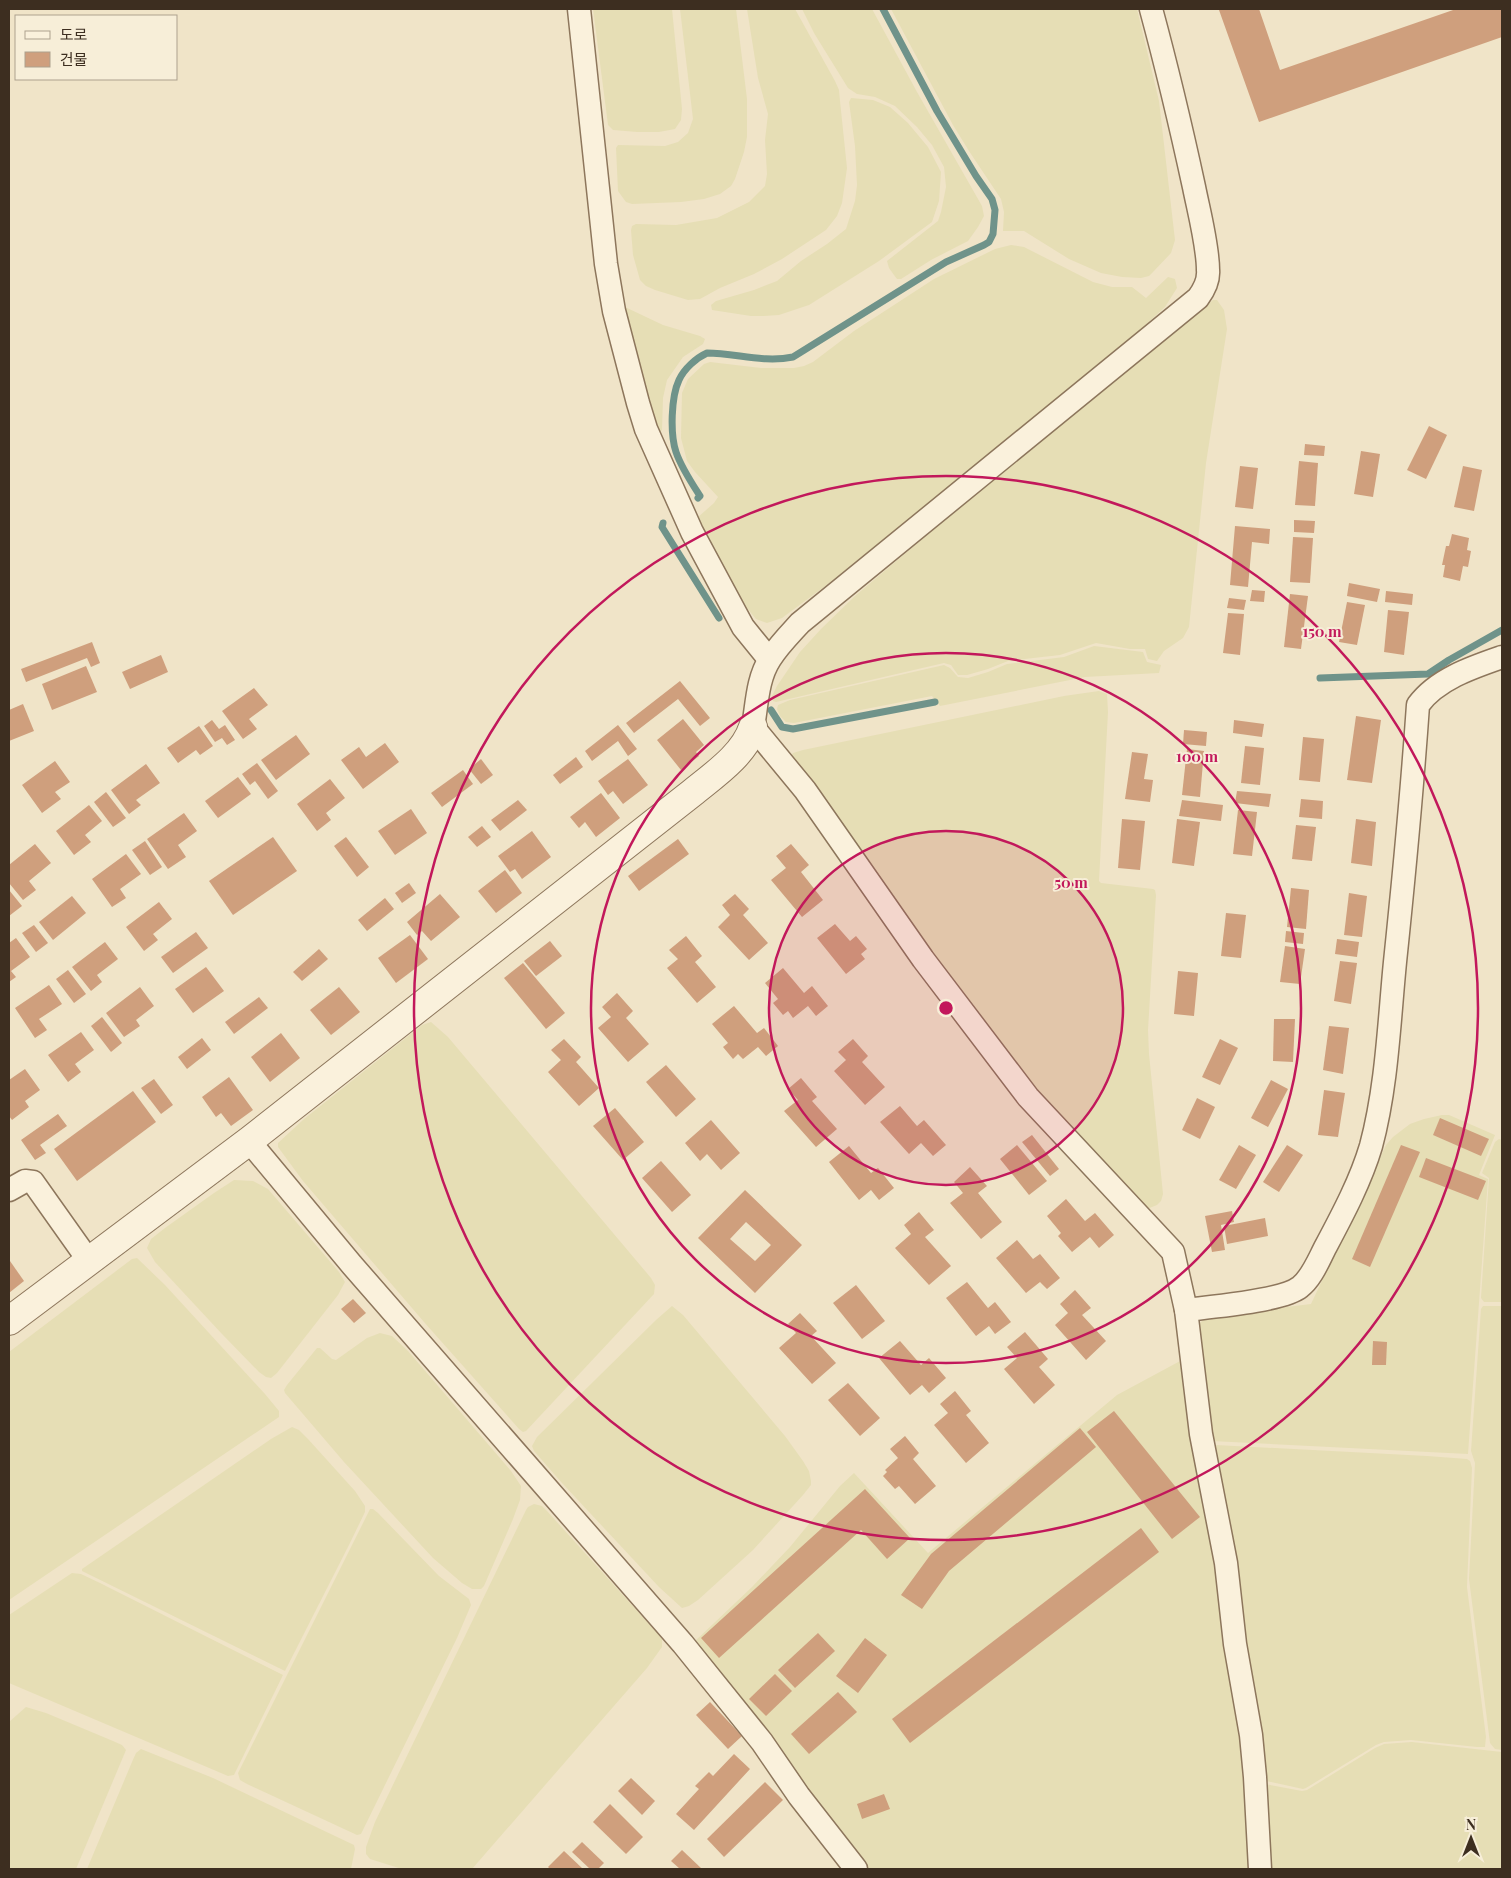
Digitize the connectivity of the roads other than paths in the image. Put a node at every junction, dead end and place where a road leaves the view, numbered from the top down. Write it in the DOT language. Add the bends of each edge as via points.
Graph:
graph roads {
  1 [pos="579,9"];
  2 [pos="1151,9"];
  3 [pos="1502,657"];
  4 [pos="769,659"];
  5 [pos="753,727"];
  6 [pos="249,1141"];
  7 [pos="9,1190"];
  8 [pos="89,1261"];
  9 [pos="1186,1310"];
  10 [pos="9,1321"];
  11 [pos="856,1869"];
  12 [pos="1260,1869"];
  1 -- 4 [label="street" via="606,264 614,311 638,404 672,491 696,540 743,627"];
  2 -- 4 [label="street" via="1179,114 1200,217 1208,271 1203,290 1198,298 800,623"];
  3 -- 9 [label="street" via="1448,680 1418,705 1404,880 1378,1112 1362,1171 1334,1230 1300,1288 1279,1296"];
  4 -- 5 [label="street" via="758,691"];
  5 -- 6 [label="street" via="749,738 734,756 699,787"];
  5 -- 9 [label="street" via="805,790 923,959 1028,1097 1173,1252"];
  6 -- 8 [label="street"];
  6 -- 11 [label="street" via="352,1265 683,1644 762,1742"];
  7 -- 8 [label="street" via="25,1181 33,1182"];
  8 -- 10 [label="street"];
  9 -- 12 [label="street" via="1201,1434 1226,1563 1251,1735"];
}
